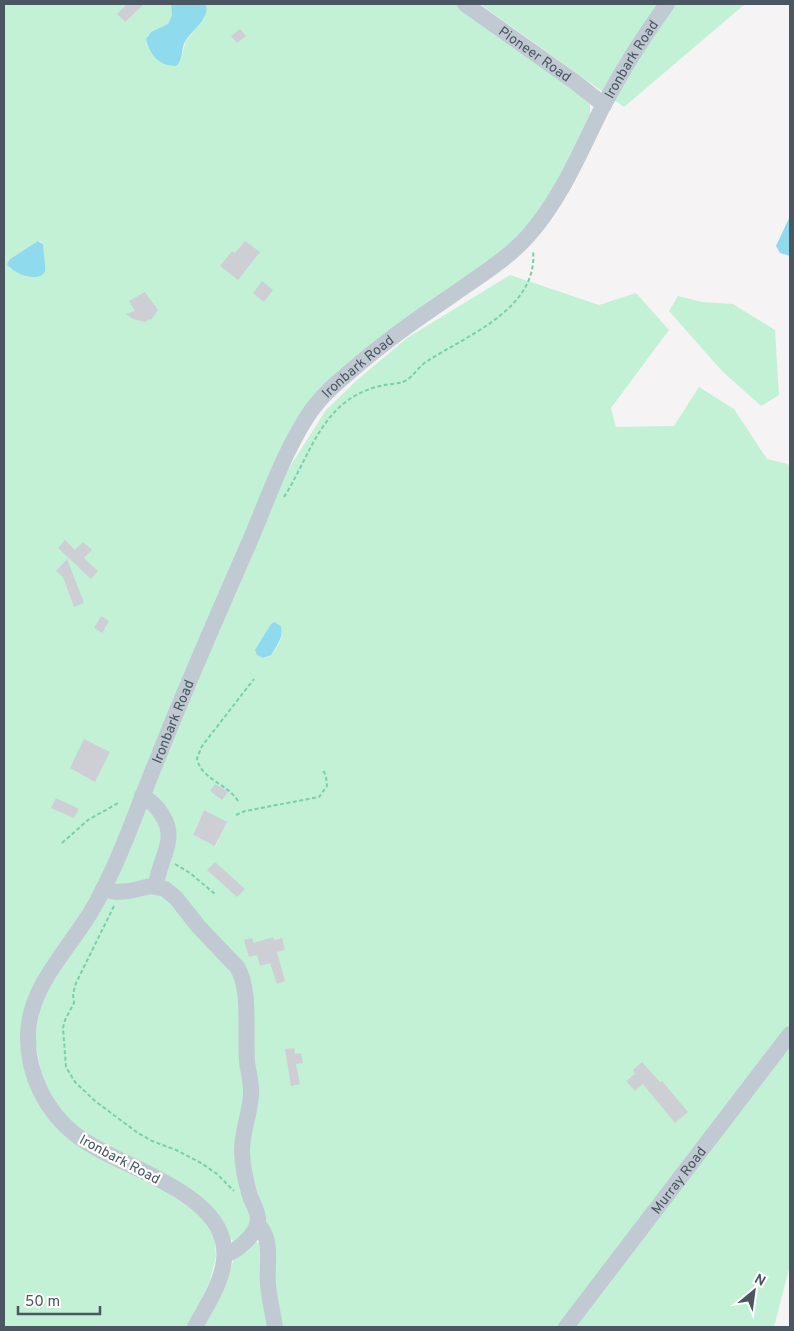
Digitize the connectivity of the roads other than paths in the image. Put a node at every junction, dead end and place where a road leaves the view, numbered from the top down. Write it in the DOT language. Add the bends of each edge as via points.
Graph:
graph roads {
  1 [pos="465,4"];
  2 [pos="667,4"];
  3 [pos="604,105"];
  4 [pos="142,796"];
  5 [pos="156,886"];
  6 [pos="111,891"];
  7 [pos="790,1034"];
  8 [pos="257,1224"];
  9 [pos="224,1255"];
  10 [pos="195,1327"];
  11 [pos="275,1327"];
  12 [pos="566,1327"];
  1 -- 3 [label="street, Pioneer Road"];
  2 -- 3 [label="street, Ironbark Road"];
  3 -- 4 [label="street, Ironbark Road" via="548,210 516,248 360,363 322,397 309,414 287,453"];
  4 -- 5 [label="street" via="155,805 168,826 169,836"];
  4 -- 6 [label="street, Ironbark Road" via="118,857"];
  5 -- 6 [label="street"];
  5 -- 8 [label="street" via="172,894 242,975 252,1092 242,1152"];
  6 -- 9 [label="street, Ironbark Road" via="47,977 33,1006 28,1036 35,1080 52,1111 75,1135 199,1203 218,1225"];
  7 -- 12 [label="street, Murray Road"];
  8 -- 9 [label="street" via="245,1241"];
  8 -- 11 [label="street" via="266,1240 267,1282"];
  9 -- 10 [label="street, Ironbark Road" via="220,1277"];
}
